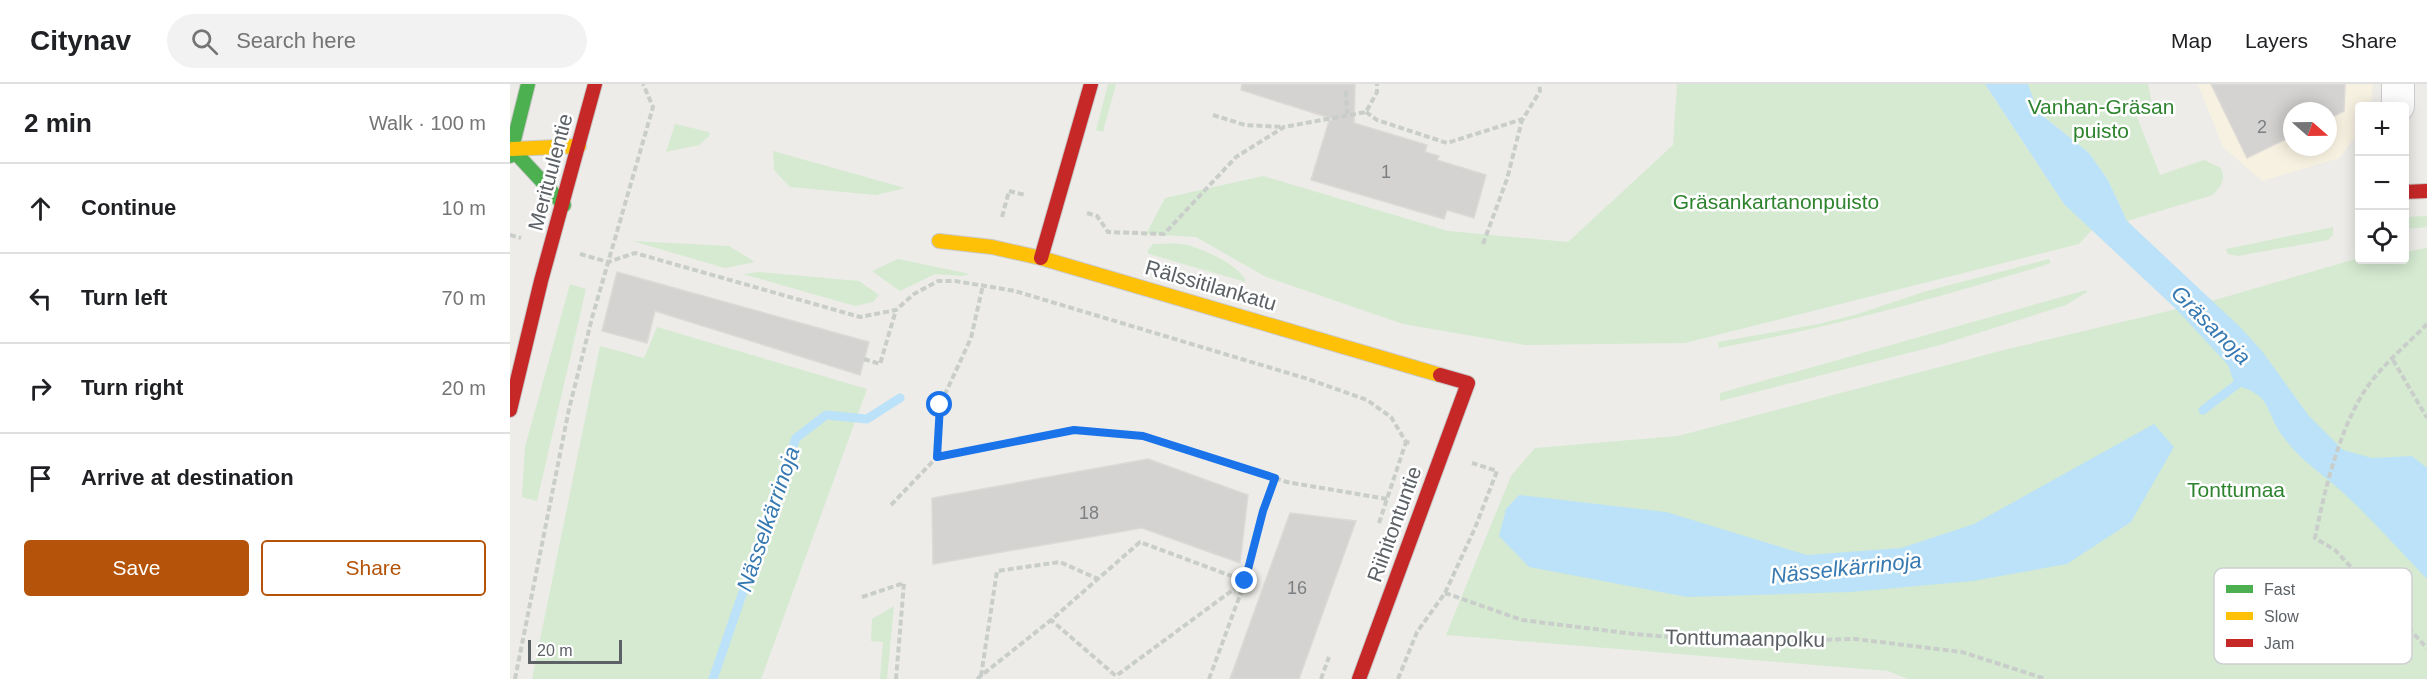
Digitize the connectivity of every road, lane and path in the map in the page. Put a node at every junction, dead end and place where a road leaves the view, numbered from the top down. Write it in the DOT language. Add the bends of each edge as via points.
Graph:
graph roads {
  1 [pos="528,84"];
  2 [pos="595,84"];
  3 [pos="643,84"];
  4 [pos="1091,84"];
  5 [pos="1377,84"];
  6 [pos="1539,84"];
  7 [pos="2398,84"];
  8 [pos="1346,91"];
  9 [pos="2398,102"];
  10 [pos="1366,112"];
  11 [pos="1347,114"];
  12 [pos="1213,115"];
  13 [pos="1522,119"];
  14 [pos="1284,127"];
  15 [pos="579,146"];
  16 [pos="511,153"];
  17 [pos="2427,191"];
  18 [pos="2409,192"];
  19 [pos="564,205"];
  20 [pos="1164,234"];
  21 [pos="939,241"];
  22 [pos="1483,244"];
  23 [pos="1041,258"];
  24 [pos="608,262"];
  25 [pos="983,286"];
  26 [pos="896,310"];
  27 [pos="2427,324"];
  28 [pos="864,359"];
  29 [pos="2393,360"];
  30 [pos="1468,383"];
  31 [pos="510,410"];
  32 [pos="2427,418"];
  33 [pos="937,457"];
  34 [pos="1497,471"];
  35 [pos="1275,478"];
  36 [pos="1387,499"];
  37 [pos="891,505"];
  38 [pos="1376,533"];
  39 [pos="2352,568"];
  40 [pos="1098,579"];
  41 [pos="1245,581"];
  42 [pos="1445,593"];
  43 [pos="862,597"];
  44 [pos="1051,620"];
  45 [pos="2412,632"];
  46 [pos="2427,648"];
  47 [pos="1330,657"];
  48 [pos="979,677"];
  49 [pos="1116,678"];
  50 [pos="515,679"];
  51 [pos="896,679"];
  52 [pos="1209,679"];
  53 [pos="1321,679"];
  54 [pos="1359,679"];
  55 [pos="1398,679"];
  56 [pos="2046,679"];
  1 -- 16 [label="main road, Merituulentie"];
  2 -- 15 [label="main road, Merituulentie"];
  3 -- 24 [label="path" via="653,107"];
  4 -- 23 [label="main road"];
  5 -- 10 [label="path"];
  6 -- 13 [label="path" via="1540,91"];
  7 -- 9 [label="street"];
  8 -- 11 [label="path"];
  10 -- 11 [label="path"];
  10 -- 13 [label="path" via="1377,120 1448,142"];
  11 -- 14 [label="path"];
  12 -- 14 [label="path" via="1245,125"];
  13 -- 22 [label="path" via="1507,179"];
  14 -- 20 [label="path" via="1236,157"];
  15 -- 16 [label="main road"];
  15 -- 19 [label="main road, Merituulentie"];
  16 -- 19 [label="main road"];
  17 -- 18 [label="main road"];
  19 -- 31 [label="main road, Merituulentie"];
  21 -- 23 [label="main road, Rälssitilankatu"];
  23 -- 30 [label="main road, Rälssitilankatu"];
  24 -- 26 [label="path" via="635,253 860,317"];
  24 -- 50 [label="path" via="557,459"];
  25 -- 26 [label="path" via="938,282 914,294"];
  25 -- 33 [label="path" via="971,338 940,405"];
  25 -- 36 [label="path" via="1090,313 1367,400 1391,417 1406,442"];
  26 -- 28 [label="path" via="880,364"];
  27 -- 29 [label="path"];
  29 -- 32 [label="path"];
  29 -- 39 [label="path" via="2363,393 2351,416 2323,497 2315,538 2335,550"];
  30 -- 54 [label="main road, Riihitontuntie"];
  33 -- 35 [label="path" via="1074,430 1143,436"];
  33 -- 37 [label="path"];
  34 -- 42 [label="path"];
  35 -- 36 [label="path"];
  35 -- 41 [label="path"];
  36 -- 38 [label="path"];
  40 -- 41 [label="path" via="1140,542"];
  40 -- 44 [label="path"];
  40 -- 48 [label="path" via="1060,561 997,571"];
  41 -- 49 [label="path"];
  41 -- 52 [label="path"];
  42 -- 55 [label="path" via="1417,632"];
  42 -- 56 [label="path, Tonttumaanpolku" via="1522,620 1733,642 1855,639 1962,652"];
  43 -- 51 [label="path" via="904,584"];
  44 -- 48 [label="path"];
  44 -- 49 [label="path"];
  45 -- 46 [label="path"];
  47 -- 53 [label="path"];
}
